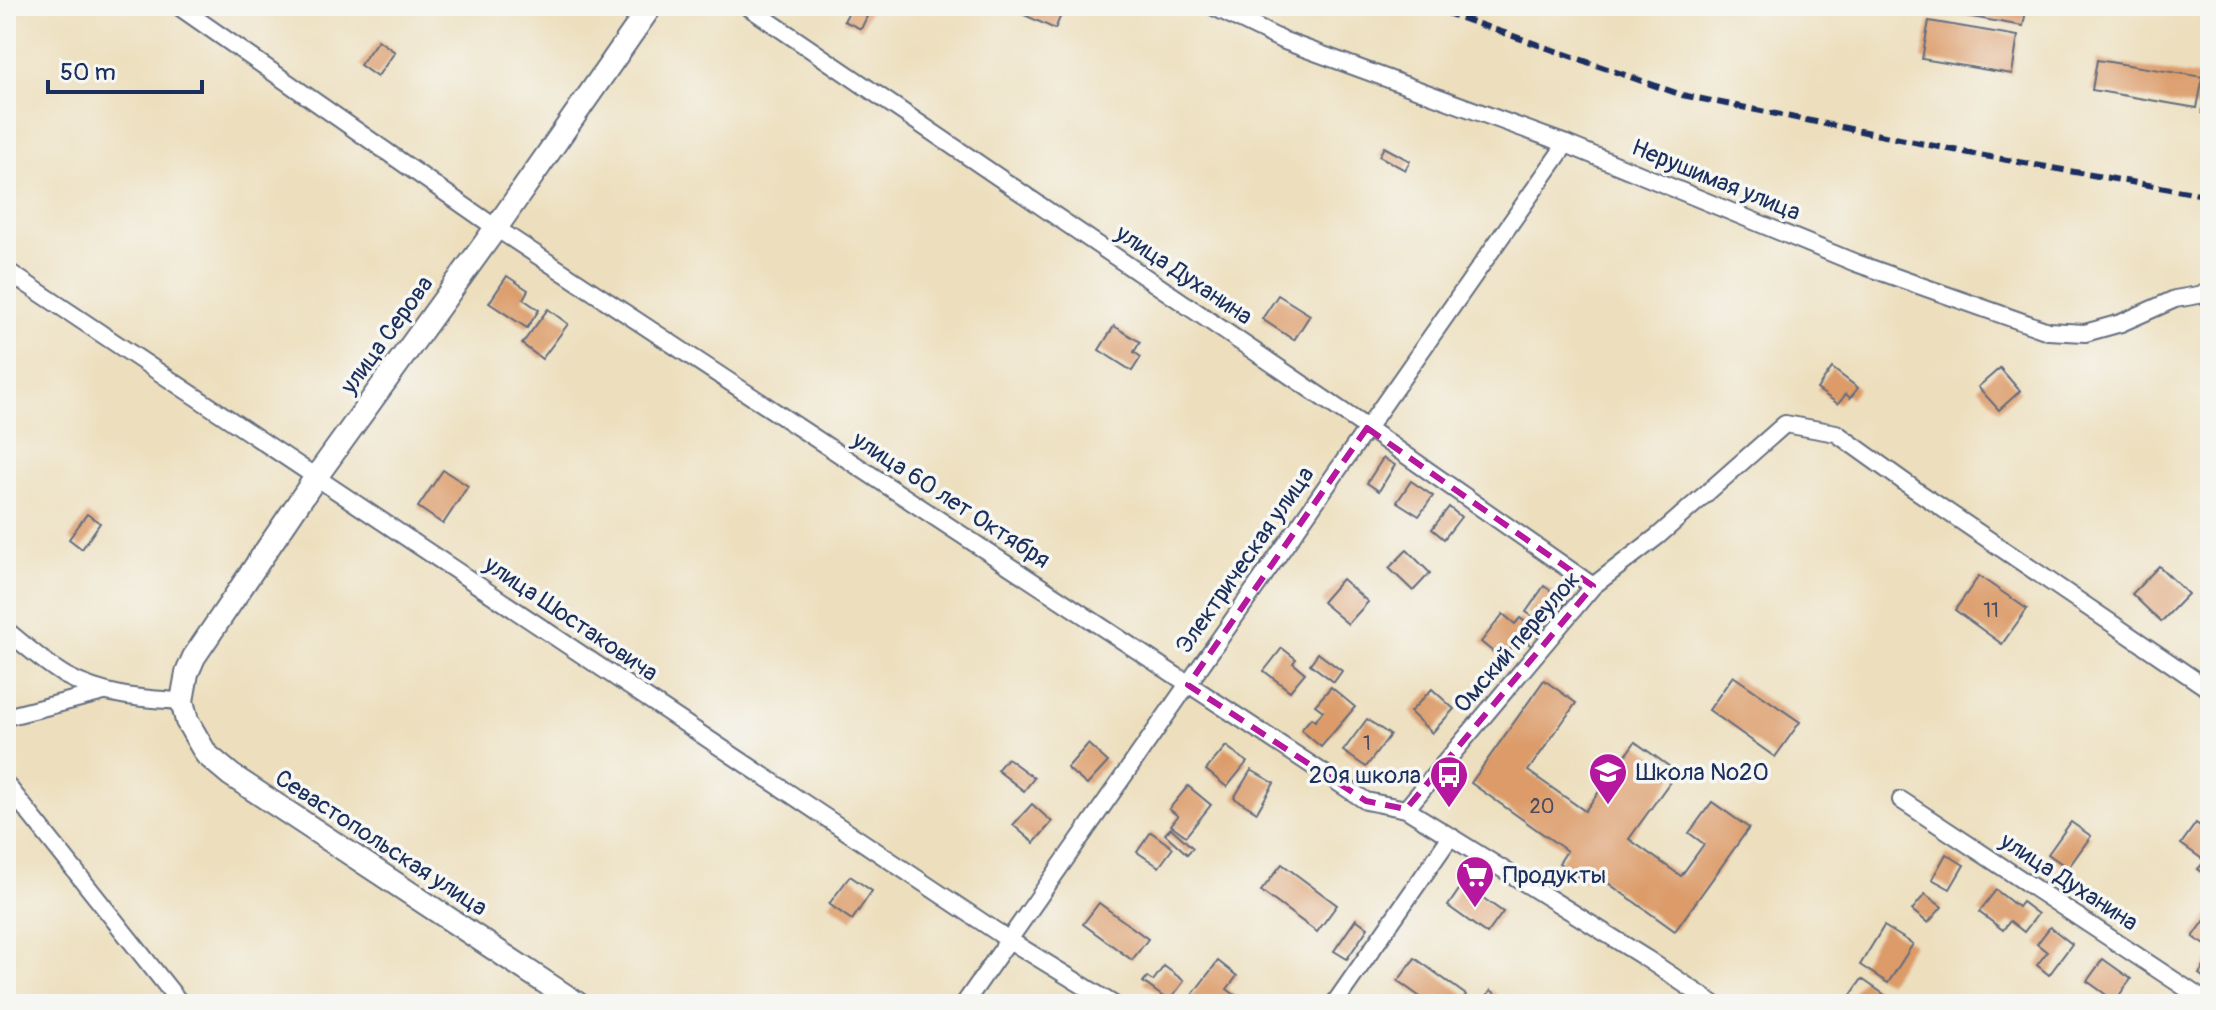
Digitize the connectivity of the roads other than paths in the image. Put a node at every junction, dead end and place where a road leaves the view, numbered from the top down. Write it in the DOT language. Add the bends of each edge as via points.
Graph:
graph roads {
  1 [pos="178,6"];
  2 [pos="651,6"];
  3 [pos="747,6"];
  4 [pos="1212,6"];
  5 [pos="1566,144"];
  6 [pos="496,228"];
  7 [pos="6,270"];
  8 [pos="2210,293"];
  9 [pos="1367,428"];
  10 [pos="316,477"];
  11 [pos="1593,586"];
  12 [pos="6,630"];
  13 [pos="1188,685"];
  14 [pos="2210,690"];
  15 [pos="104,692"];
  16 [pos="182,701"];
  17 [pos="6,717"];
  18 [pos="6,784"];
  19 [pos="1901,800"];
  20 [pos="1406,809"];
  21 [pos="1451,836"];
  22 [pos="1009,940"];
  23 [pos="181,1004"];
  24 [pos="578,1004"];
  25 [pos="964,1004"];
  26 [pos="1113,1004"];
  27 [pos="1334,1004"];
  28 [pos="1714,1004"];
  29 [pos="2210,1004"];
  1 -- 6 [label="street, улица 60 лет Октября"];
  2 -- 6 [label="street, улица Серова"];
  3 -- 9 [label="street, улица Духанина"];
  4 -- 5 [label="street, Нерушимая улица" via="1282,40"];
  5 -- 8 [label="street, Нерушимая улица" via="1856,263 2048,331 2085,333 2175,299"];
  5 -- 9 [label="street, Электрическая улица"];
  6 -- 10 [label="street, улица Серова"];
  6 -- 13 [label="street, улица 60 лет Октября"];
  7 -- 10 [label="street, улица Шостаковича"];
  9 -- 11 [label="street, улица Духанина"];
  9 -- 13 [label="street, Электрическая улица"];
  10 -- 16 [label="street, улица Серова" via="205,637 187,673"];
  10 -- 22 [label="street, улица Шостаковича"];
  11 -- 14 [label="street, Омский переулок" via="1785,424 1836,433"];
  11 -- 20 [label="street, Омский переулок"];
  12 -- 15 [label="street" via="65,675"];
  13 -- 20 [label="street, улица 60 лет Октября" via="1366,801"];
  13 -- 22 [label="street, Электрическая улица"];
  15 -- 16 [label="street"];
  15 -- 17 [label="street"];
  16 -- 24 [label="street, Севастопольская улица" via="195,739 231,775"];
  18 -- 23 [label="street"];
  19 -- 29 [label="street, улица Духанина"];
  20 -- 21 [label="street, улица 60 лет Октября"];
  21 -- 27 [label="street"];
  21 -- 28 [label="street, улица 60 лет Октября"];
  22 -- 25 [label="street, Электрическая улица"];
  22 -- 26 [label="street, улица Шостаковича"];
}
